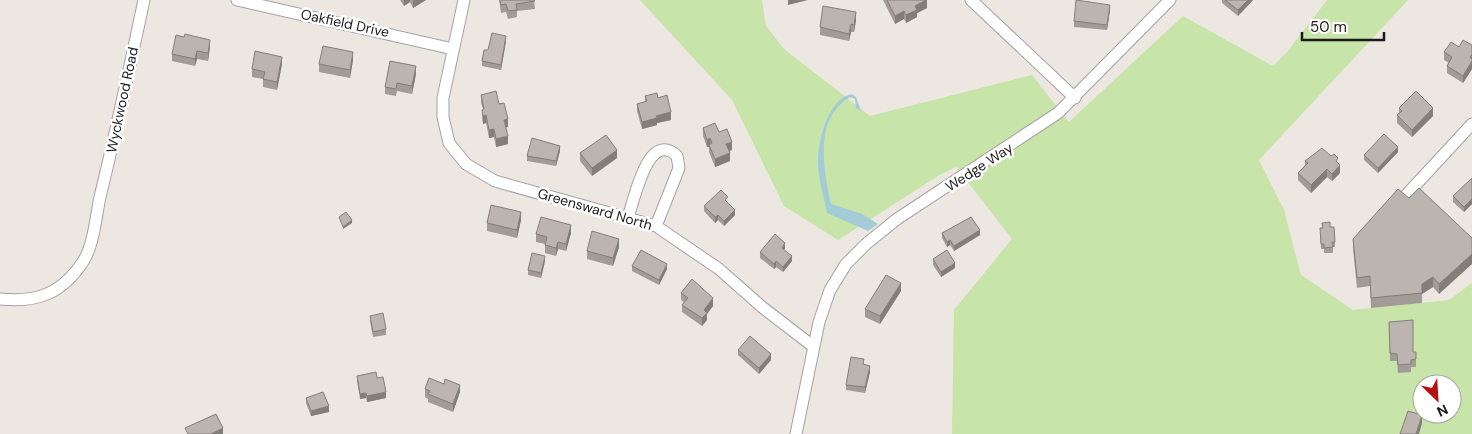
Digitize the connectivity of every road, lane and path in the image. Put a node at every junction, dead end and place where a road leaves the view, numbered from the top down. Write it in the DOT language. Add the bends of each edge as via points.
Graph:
graph roads {
  1 [pos="144,0"];
  2 [pos="237,0"];
  3 [pos="464,0"];
  4 [pos="971,0"];
  5 [pos="1170,0"];
  6 [pos="453,49"];
  7 [pos="1075,98"];
  8 [pos="1472,124"];
  9 [pos="628,216"];
  10 [pos="1386,216"];
  11 [pos="656,226"];
  12 [pos="0,299"];
  13 [pos="814,347"];
  14 [pos="796,434"];
  1 -- 12 [label="street, Wyckwood Road" via="85,258 53,291 32,300"];
  2 -- 6 [label="street, Oakfield Drive"];
  3 -- 6 [label="street, Greensward North"];
  4 -- 7 [label="street"];
  5 -- 7 [label="street, Wedge Way"];
  6 -- 9 [label="street, Greensward North" via="443,98 443,117 450,142 466,164 496,181"];
  7 -- 13 [label="street, Wedge Way" via="1039,128 897,220 866,244 846,264 833,284"];
  8 -- 10 [label="street"];
  9 -- 11 [label="street, Greensward North"];
  9 -- 11 [label="street" via="650,156 666,149 677,156 680,168"];
  11 -- 13 [label="street, Greensward North" via="719,269 762,308"];
  13 -- 14 [label="street"];
}
